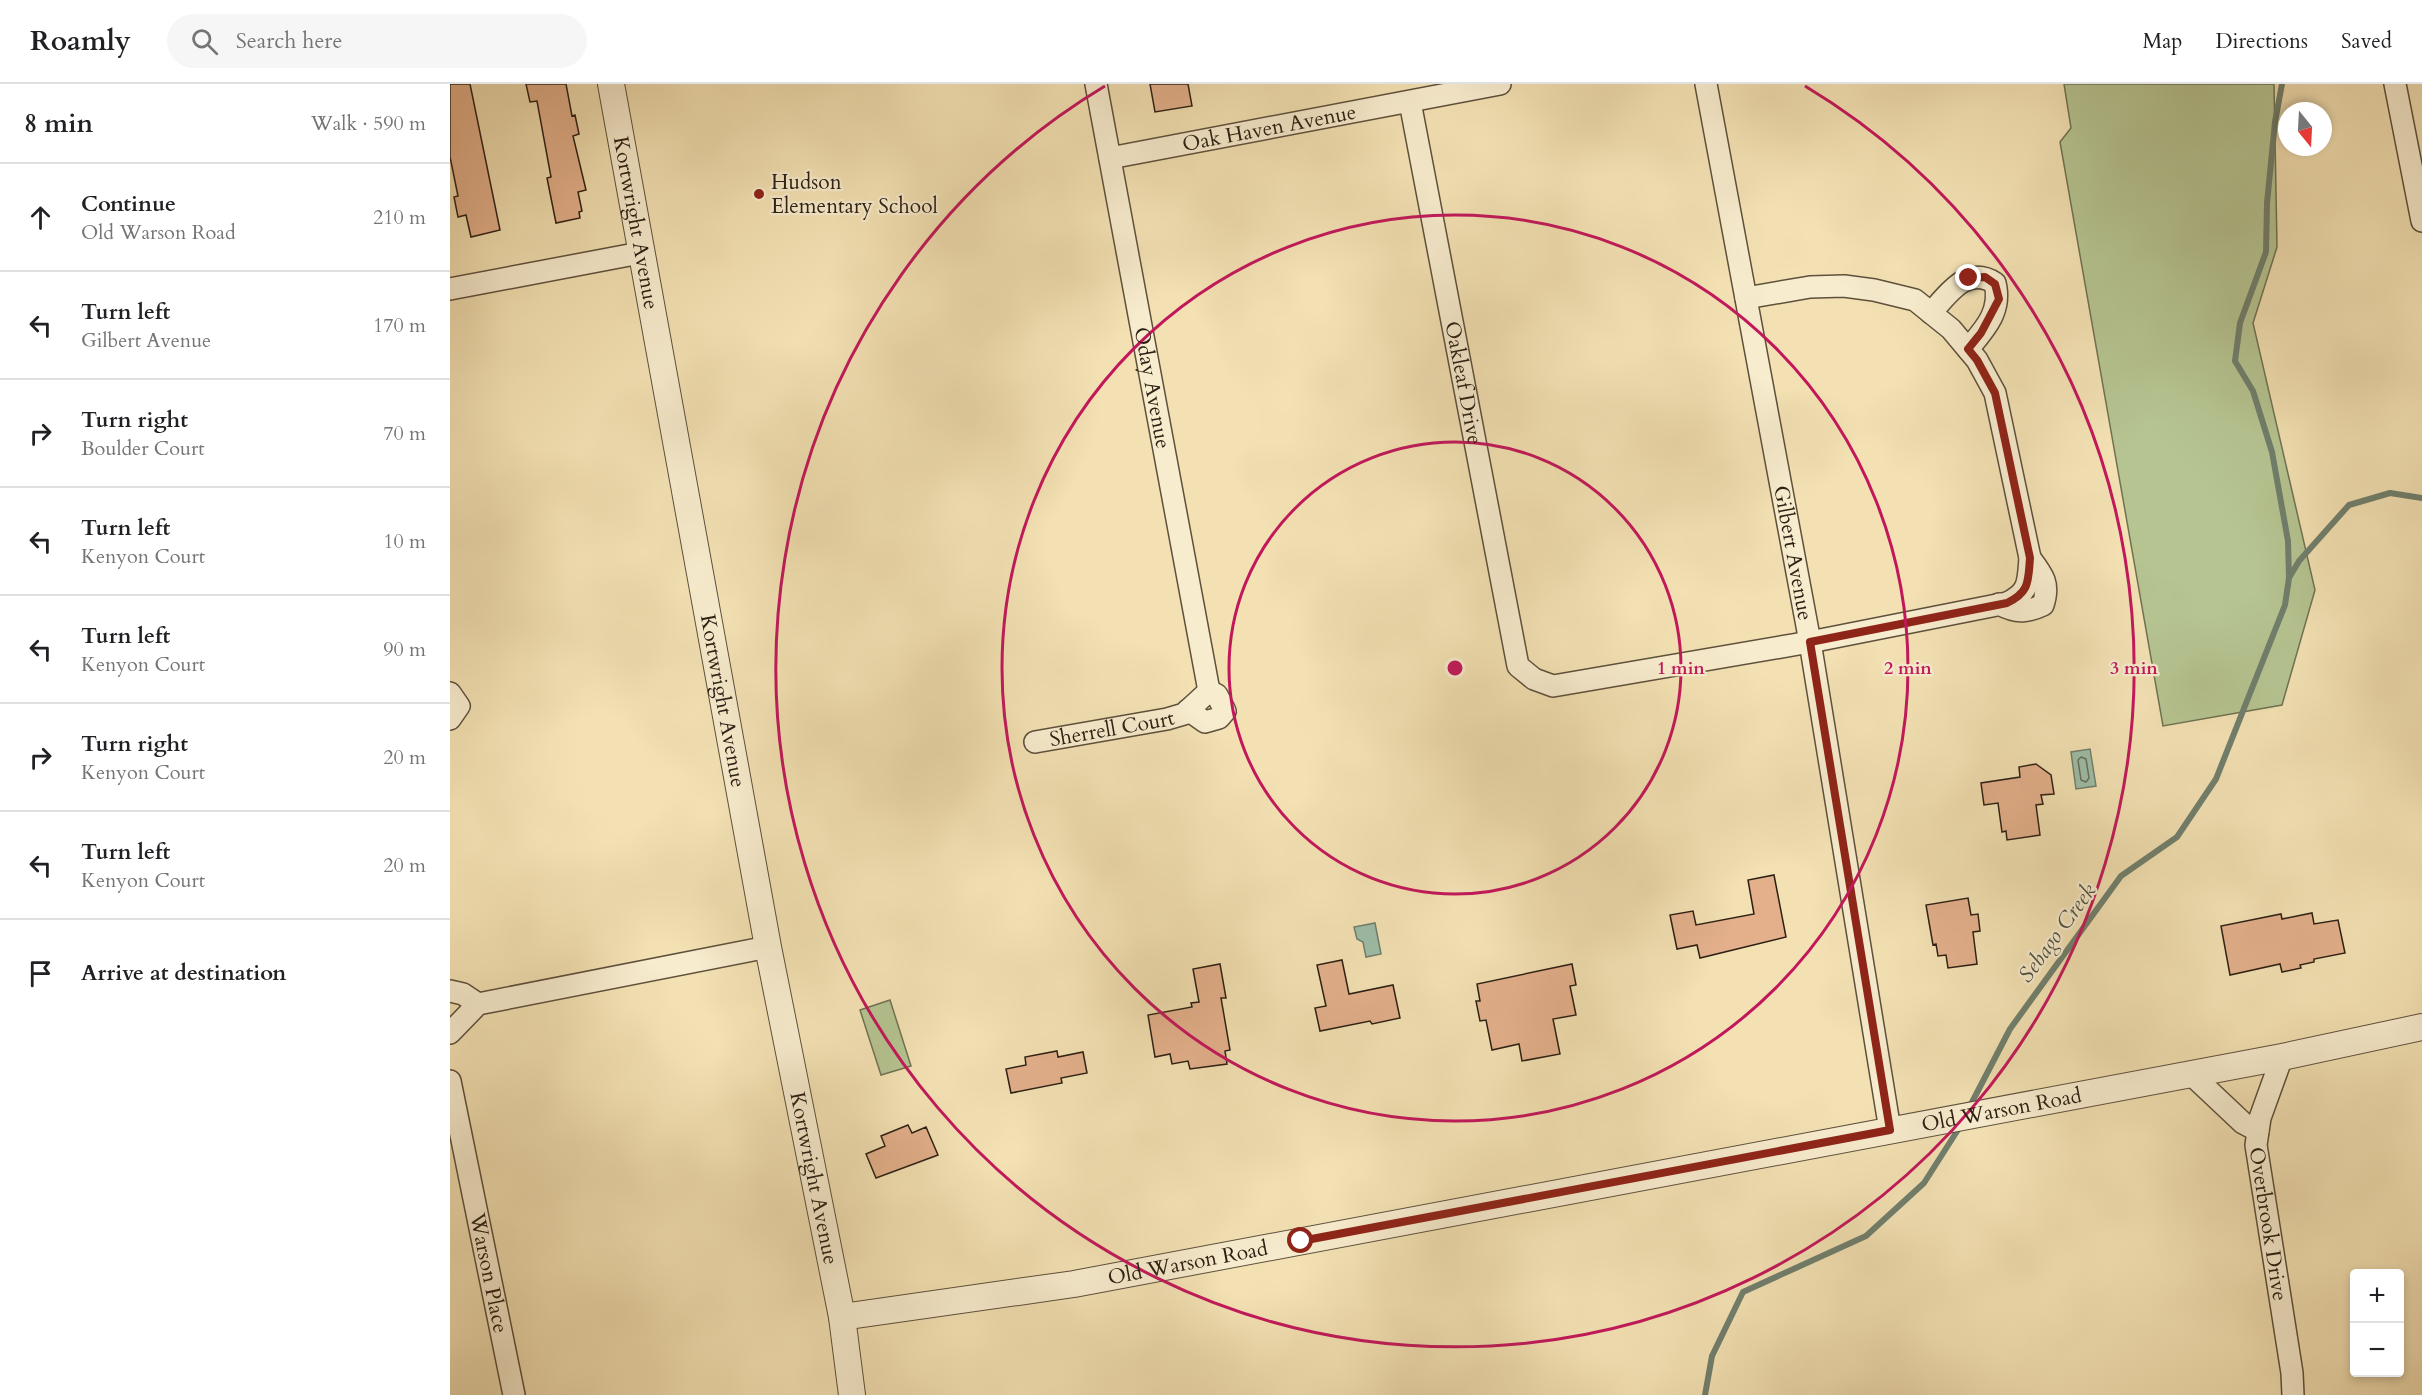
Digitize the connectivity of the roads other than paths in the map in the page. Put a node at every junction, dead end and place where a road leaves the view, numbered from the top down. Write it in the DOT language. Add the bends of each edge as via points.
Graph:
graph roads {
  1 [pos="611,84"];
  2 [pos="1096,84"];
  3 [pos="1500,84"];
  4 [pos="1706,84"];
  5 [pos="2394,84"];
  6 [pos="1410,102"];
  7 [pos="1110,158"];
  8 [pos="2418,178"];
  9 [pos="2422,221"];
  10 [pos="640,253"];
  11 [pos="450,289"];
  12 [pos="1746,298"];
  13 [pos="1931,314"];
  14 [pos="1968,349"];
  15 [pos="1810,642"];
  16 [pos="1209,691"];
  17 [pos="450,693"];
  18 [pos="450,718"];
  19 [pos="1035,742"];
  20 [pos="768,947"];
  21 [pos="450,991"];
  22 [pos="478,1004"];
  23 [pos="2422,1027"];
  24 [pos="450,1033"];
  25 [pos="2282,1057"];
  26 [pos="2191,1074"];
  27 [pos="450,1081"];
  28 [pos="1890,1130"];
  29 [pos="2258,1131"];
  30 [pos="842,1317"];
  31 [pos="514,1395"];
  32 [pos="852,1395"];
  33 [pos="2293,1395"];
  1 -- 10 [label="street, Kortwright Avenue"];
  2 -- 7 [label="street, Oday Avenue"];
  3 -- 6 [label="street, Oak Haven Avenue"];
  4 -- 12 [label="street, Gilbert Avenue"];
  5 -- 8 [label="street"];
  6 -- 7 [label="street, Oak Haven Avenue"];
  6 -- 15 [label="street, Oakleaf Drive" via="1518,666 1534,679 1552,686"];
  7 -- 16 [label="street, Oday Avenue"];
  8 -- 9 [label="street"];
  10 -- 11 [label="street"];
  10 -- 20 [label="street, Kortwright Avenue"];
  12 -- 13 [label="street" via="1810,287 1844,286 1915,300"];
  12 -- 15 [label="street, Gilbert Avenue"];
  13 -- 14 [label="street"];
  13 -- 14 [label="street" via="1953,287 1969,278 1985,277 1995,284 1999,299 1996,308"];
  14 -- 15 [label="street" via="1995,393 2030,558 2048,591 2043,605 2027,612 2012,611 2003,603"];
  15 -- 28 [label="street, Gilbert Avenue"];
  16 -- 19 [label="street, Sherrell Court" via="1188,710 1167,719"];
  17 -- 18 [label="street" via="459,706"];
  20 -- 22 [label="street"];
  20 -- 30 [label="street, Kortwright Avenue"];
  21 -- 22 [label="street"];
  22 -- 24 [label="street"];
  23 -- 25 [label="street, Old Warson Road"];
  25 -- 26 [label="street, Old Warson Road"];
  25 -- 29 [label="street, Overbrook Drive"];
  26 -- 28 [label="street, Old Warson Road"];
  26 -- 29 [label="street" via="2243,1123"];
  27 -- 31 [label="street, Warson Place"];
  28 -- 30 [label="street, Old Warson Road" via="1074,1284"];
  29 -- 33 [label="street, Overbrook Drive" via="2256,1145"];
  30 -- 32 [label="street"];
}
